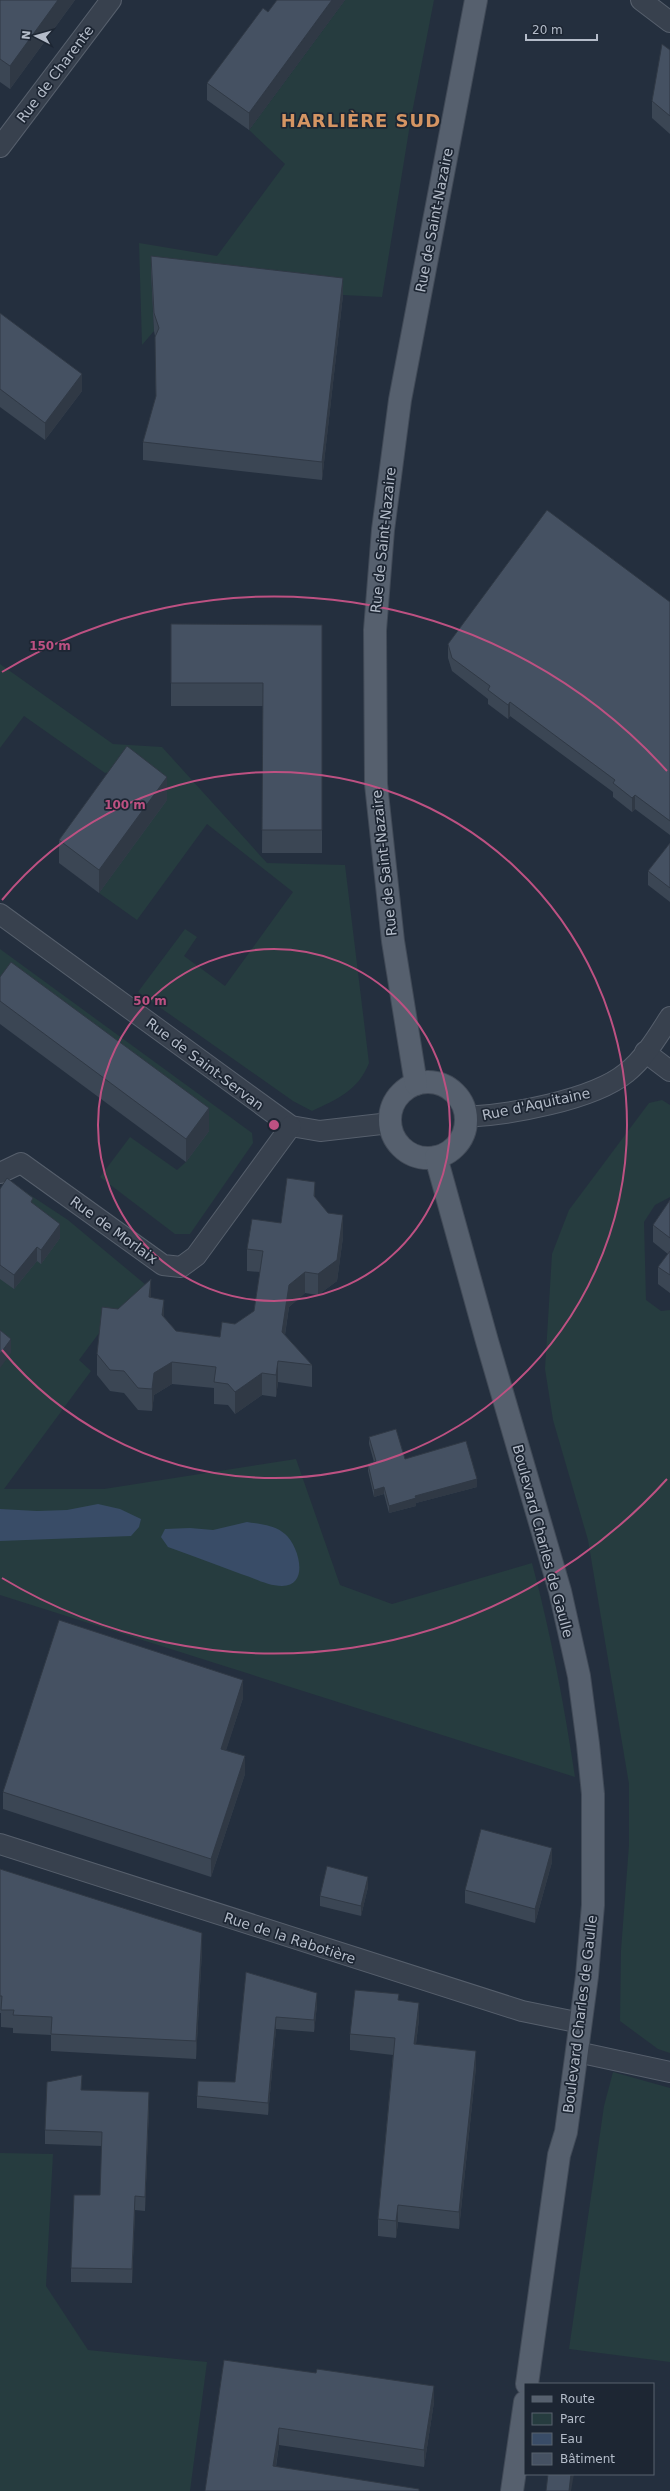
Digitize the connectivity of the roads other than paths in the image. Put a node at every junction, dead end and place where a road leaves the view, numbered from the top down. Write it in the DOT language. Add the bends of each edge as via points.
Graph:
graph roads {
  1 [pos="111,0"];
  2 [pos="476,0"];
  3 [pos="641,0"];
  4 [pos="670,22"];
  5 [pos="0,147"];
  6 [pos="0,914"];
  7 [pos="670,1017"];
  8 [pos="645,1052"];
  9 [pos="670,1071"];
  10 [pos="416,1084"];
  11 [pos="466,1117"];
  12 [pos="390,1123"];
  13 [pos="291,1126"];
  14 [pos="436,1157"];
  15 [pos="0,1173"];
  16 [pos="0,1844"];
  17 [pos="581,2023"];
  18 [pos="577,2052"];
  19 [pos="670,2072"];
  20 [pos="527,2383"];
  21 [pos="524,2409"];
  22 [pos="512,2491"];
  1 -- 5 [label="street, Rue de Charente"];
  2 -- 10 [label="main road, Rue de Saint-Nazaire" via="400,400 383,530 375,630 376,784 392,941"];
  3 -- 4 [label="street"];
  6 -- 13 [label="street, Rue de Saint-Servan"];
  7 -- 8 [label="street, Rue d'Aquitaine"];
  8 -- 9 [label="street"];
  8 -- 11 [label="street, Rue d'Aquitaine" via="628,1072 606,1087 580,1096 488,1116"];
  10 -- 11 [label="main road" via="431,1082 452,1091 462,1102"];
  10 -- 12 [label="main road" via="398,1097 391,1112"];
  11 -- 14 [label="main road" via="465,1129 460,1140 452,1149"];
  12 -- 13 [label="street, Rue de Saint-Servan" via="320,1131"];
  12 -- 14 [label="main road" via="394,1137 403,1148 422,1157"];
  13 -- 15 [label="street, Rue de Morlaix" via="196,1256 180,1267 163,1265 21,1163"];
  14 -- 17 [label="main road, Boulevard Charles de Gaulle" via="560,1591 579,1676 592,1787 594,1852 590,1941"];
  16 -- 17 [label="street, Rue de la Rabotière" via="514,2009"];
  17 -- 18 [label="main road, Boulevard Charles de Gaulle"];
  18 -- 19 [label="street"];
  18 -- 20 [label="main road, Boulevard Charles de Gaulle" via="566,2132 559,2155"];
  21 -- 22 [label="main road"];
}
